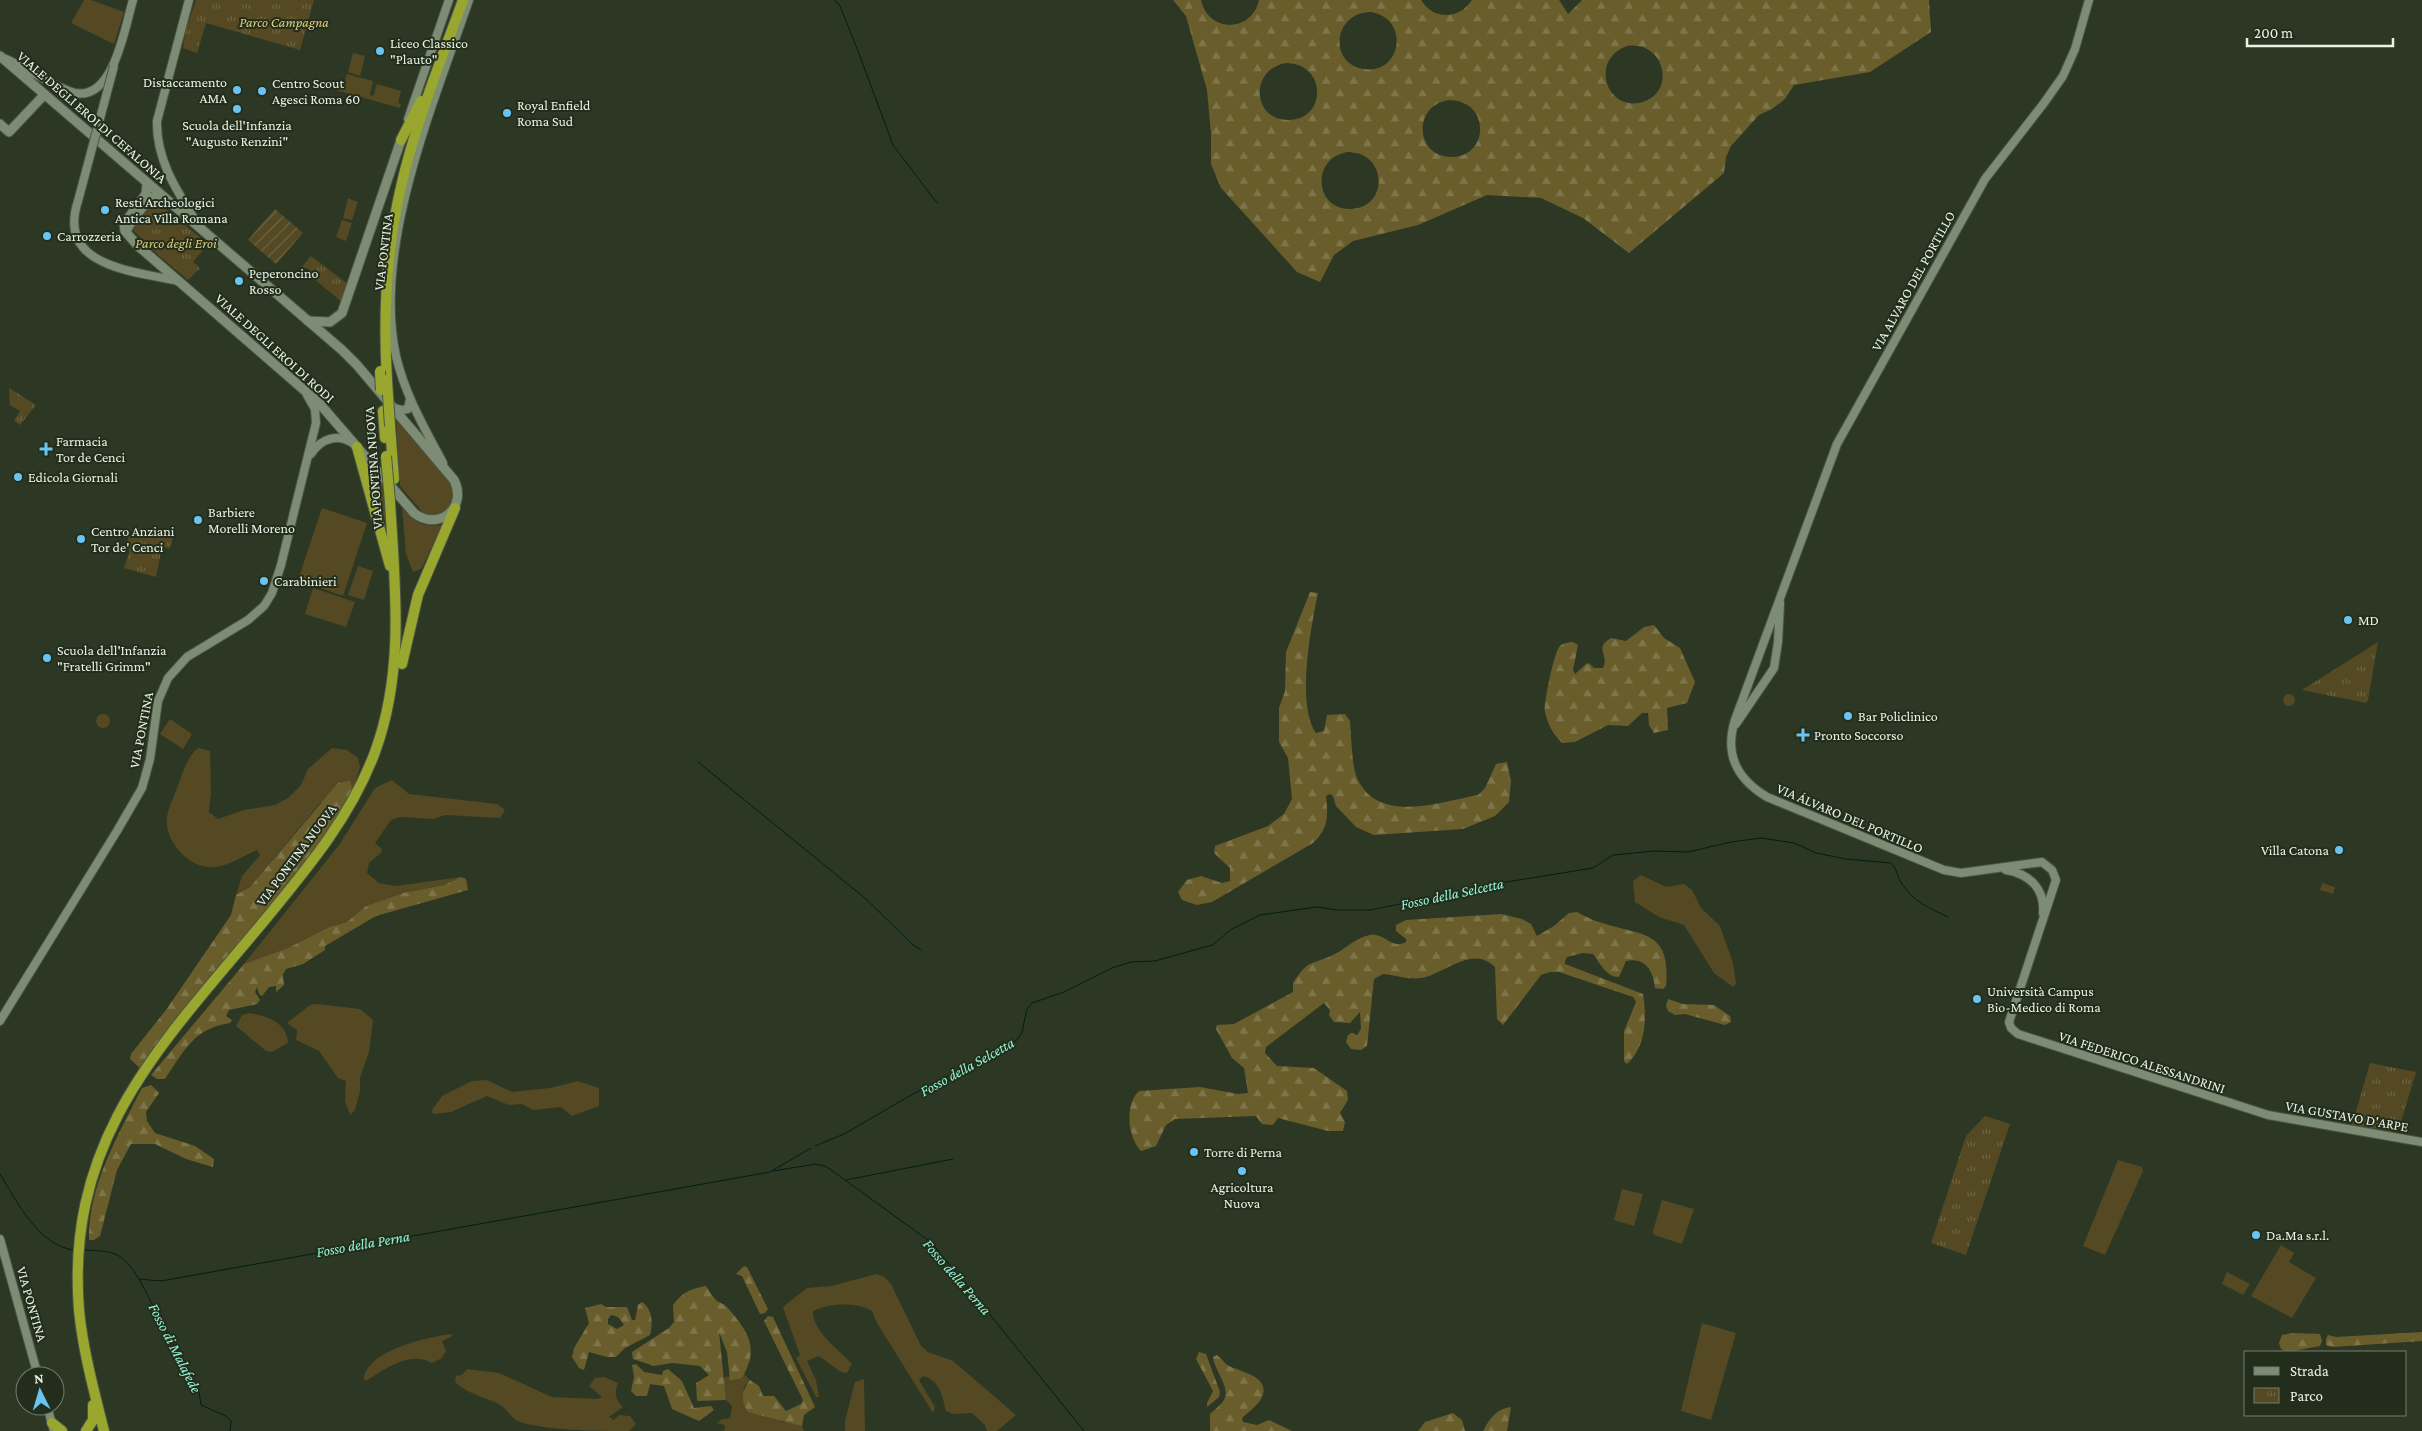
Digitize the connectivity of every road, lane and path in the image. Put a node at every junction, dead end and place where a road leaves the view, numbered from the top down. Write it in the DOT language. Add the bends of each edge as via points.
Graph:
graph roads {
  1 [pos="133,0"];
  2 [pos="189,0"];
  3 [pos="449,0"];
  4 [pos="456,0"];
  5 [pos="463,0"];
  6 [pos="469,0"];
  7 [pos="2089,0"];
  8 [pos="0,56"];
  9 [pos="114,66"];
  10 [pos="44,95"];
  11 [pos="424,102"];
  12 [pos="0,124"];
  13 [pos="400,140"];
  14 [pos="147,182"];
  15 [pos="167,200"];
  16 [pos="202,231"];
  17 [pos="126,232"];
  18 [pos="178,280"];
  19 [pos="308,321"];
  20 [pos="304,389"];
  21 [pos="409,397"];
  22 [pos="395,408"];
  23 [pos="357,447"];
  24 [pos="308,461"];
  25 [pos="446,468"];
  26 [pos="393,505"];
  27 [pos="456,505"];
  28 [pos="395,589"];
  29 [pos="1783,589"];
  30 [pos="402,664"];
  31 [pos="1732,730"];
  32 [pos="1999,868"];
  33 [pos="2042,921"];
  34 [pos="0,1021"];
  35 [pos="2268,1115"];
  36 [pos="2422,1142"];
  37 [pos="0,1239"];
  38 [pos="82,1239"];
  39 [pos="81,1258"];
  40 [pos="35,1366"];
  41 [pos="90,1374"];
  42 [pos="53,1427"];
  43 [pos="62,1431"];
  44 [pos="86,1431"];
  45 [pos="104,1431"];
  46 [pos="110,1431"];
  1 -- 9 [label="street"];
  2 -- 16 [label="street" via="157,121 157,135 170,179"];
  3 -- 13 [label="street, VIA PONTINA"];
  4 -- 11 [label="highway"];
  5 -- 11 [label="highway"];
  6 -- 21 [label="street, VIA PONTINA" via="418,151 397,239 391,325"];
  7 -- 29 [label="street, VIA ALVARO DEL PORTILLO" via="2075,49 2063,76 1982,182 1837,444"];
  8 -- 9 [label="street" via="79,93 98,88"];
  8 -- 10 [label="main road, VIALE DEGLI EROI DI CEFALONIA"];
  9 -- 18 [label="street, bridge" via="74,213 75,231 86,253 114,266"];
  10 -- 12 [label="main road" via="9,132"];
  10 -- 14 [label="main road, VIALE DEGLI EROI DI CEFALONIA"];
  11 -- 13 [label="highway"];
  11 -- 26 [label="highway, VIA PONTINA NUOVA, bridge" via="401,186 384,312"];
  11 -- 26 [label="highway, VIA PONTINA NUOVA, bridge" via="395,185 382,256 378,333 386,456"];
  13 -- 19 [label="main road, VIA PONTINA" via="342,313 330,322"];
  14 -- 15 [label="main road, VIALE DEGLI EROI DI CEFALONIA"];
  14 -- 17 [label="main road" via="146,195 124,222"];
  15 -- 16 [label="main road, VIALE DEGLI EROI DI CEFALONIA"];
  15 -- 17 [label="main road" via="151,199 128,225"];
  16 -- 19 [label="main road, VIALE DEGLI EROI DI CEFALONIA"];
  17 -- 18 [label="main road, VIALE DEGLI EROI DI RODI"];
  18 -- 20 [label="main road, VIALE DEGLI EROI DI RODI"];
  19 -- 22 [label="main road, VIALE DEGLI EROI DI CEFALONIA" via="357,365"];
  20 -- 23 [label="main road, VIALE DEGLI EROI DI RODI"];
  20 -- 24 [label="street, VIA PONTINA" via="316,415"];
  21 -- 22 [label="street" via="409,408"];
  21 -- 25 [label="street, VIA PONTINA"];
  22 -- 25 [label="main road, VIALE DEGLI EROI DI CEFALONIA"];
  23 -- 24 [label="street, VIA PONTINA" via="345,440 330,439 317,446"];
  23 -- 27 [label="main road, VIALE DEGLI EROI DI RODI" via="410,510 420,517 438,519 446,516"];
  23 -- 28 [label="highway"];
  24 -- 34 [label="street, VIA PONTINA" via="272,593 264,606 248,620 185,659 168,678 158,701 150,759 142,788"];
  25 -- 27 [label="main road, VIA PONTINA" via="456,484"];
  26 -- 28 [label="highway, VIA PONTINA NUOVA"];
  26 -- 30 [label="highway, VIA PONTINA NUOVA" via="403,616"];
  27 -- 30 [label="highway" via="418,595"];
  28 -- 38 [label="highway, VIA PONTINA NUOVA" via="396,664 389,704 358,792 302,875 174,1030 133,1085 99,1156 84,1205"];
  29 -- 31 [label="street, VIA ALVARO DEL PORTILLO"];
  29 -- 31 [label="street, VIA ALVARO DEL PORTILLO" via="1774,668"];
  30 -- 38 [label="highway, VIA PONTINA NUOVA" via="389,730 365,793 344,830 316,867 158,1059 138,1088 105,1156"];
  31 -- 32 [label="street, VIA ÁLVARO DEL PORTILLO" via="1730,746 1736,766 1745,780 1760,793 1944,870 1961,873"];
  32 -- 33 [label="street" via="2021,874 2035,884 2043,906"];
  32 -- 33 [label="street" via="2042,862 2052,870 2056,880"];
  33 -- 35 [label="street, VIA FEDERICO ALESSANDRINI" via="2009,1022 2011,1028 2028,1038"];
  35 -- 36 [label="street, VIA GUSTAVO D'ARPE"];
  37 -- 40 [label="street, VIA PONTINA"];
  38 -- 39 [label="highway, VIA PONTINA NUOVA"];
  39 -- 41 [label="highway, VIA PONTINA NUOVA" via="80,1311"];
  39 -- 46 [label="highway, VIA PONTINA NUOVA" via="87,1328"];
  41 -- 44 [label="highway" via="94,1415 92,1425"];
  41 -- 45 [label="highway, VIA PONTINA NUOVA"];
  42 -- 43 [label="highway"];
}
